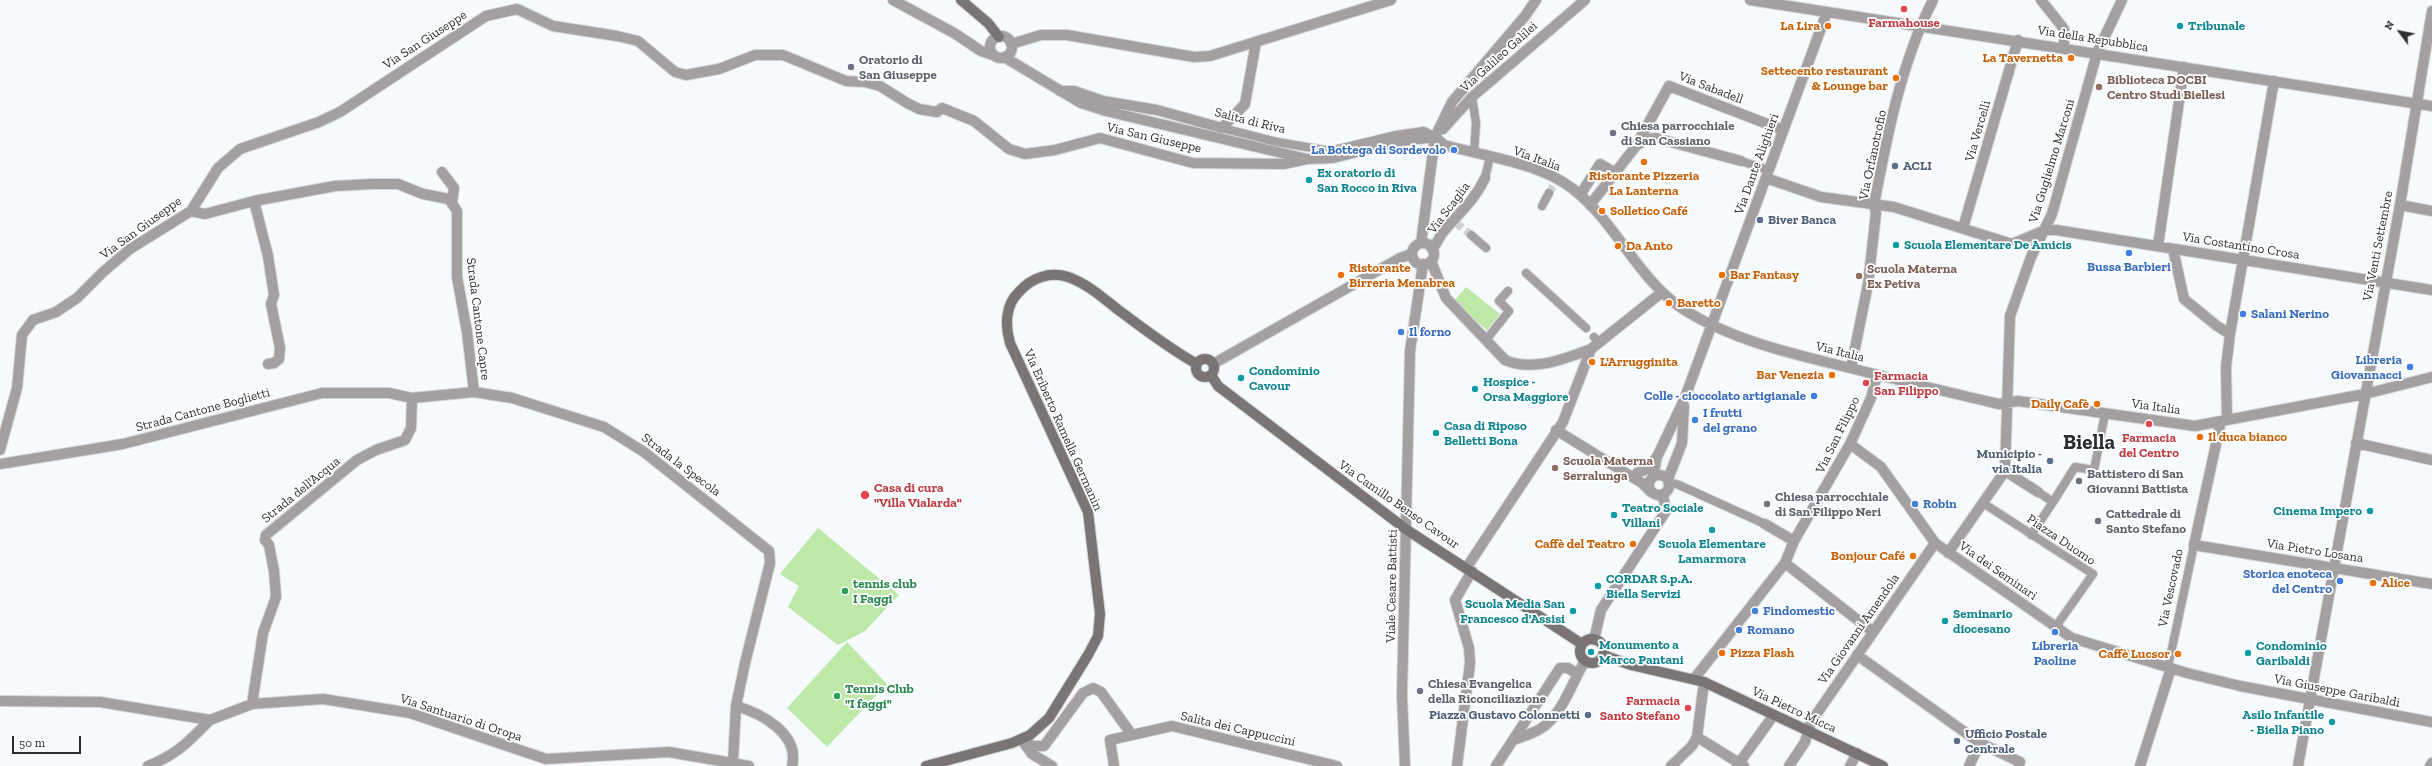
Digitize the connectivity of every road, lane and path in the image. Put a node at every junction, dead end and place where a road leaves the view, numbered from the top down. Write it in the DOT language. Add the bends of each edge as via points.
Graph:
graph roads {
  1 [pos="893,0"];
  2 [pos="961,0"];
  3 [pos="1391,0"];
  4 [pos="1536,0"];
  5 [pos="1585,0"];
  6 [pos="1750,0"];
  7 [pos="1933,0"];
  8 [pos="2042,0"];
  9 [pos="2122,0"];
  10 [pos="2432,11"];
  11 [pos="1827,12"];
  12 [pos="1921,25"];
  13 [pos="2064,29"];
  14 [pos="954,33"];
  15 [pos="997,38"];
  16 [pos="2018,40"];
  17 [pos="1256,42"];
  18 [pos="1011,44"];
  19 [pos="2097,53"];
  20 [pos="993,55"];
  21 [pos="1004,57"];
  22 [pos="2184,67"];
  23 [pos="2274,81"];
  24 [pos="1060,91"];
  25 [pos="1472,97"];
  26 [pos="2416,103"];
  27 [pos="2432,106"];
  28 [pos="1222,128"];
  29 [pos="1783,130"];
  30 [pos="1435,137"];
  31 [pos="1636,146"];
  32 [pos="1474,153"];
  33 [pos="1490,157"];
  34 [pos="1307,159"];
  35 [pos="1741,161"];
  36 [pos="442,172"];
  37 [pos="1616,172"];
  38 [pos="1767,174"];
  39 [pos="1485,178"];
  40 [pos="1549,193"];
  41 [pos="1580,195"];
  42 [pos="254,202"];
  43 [pos="452,203"];
  44 [pos="1590,205"];
  45 [pos="1874,205"];
  46 [pos="2400,205"];
  47 [pos="1542,206"];
  48 [pos="191,211"];
  49 [pos="2432,211"];
  50 [pos="1964,228"];
  51 [pos="2045,230"];
  52 [pos="1471,235"];
  53 [pos="1421,243"];
  54 [pos="2158,246"];
  55 [pos="1486,248"];
  56 [pos="1432,249"];
  57 [pos="2174,249"];
  58 [pos="1412,254"];
  59 [pos="2243,260"];
  60 [pos="1427,263"];
  61 [pos="1526,273"];
  62 [pos="2385,283"];
  63 [pos="1508,290"];
  64 [pos="2432,290"];
  65 [pos="1661,293"];
  66 [pos="1711,325"];
  67 [pos="1586,328"];
  68 [pos="2230,334"];
  69 [pos="1486,340"];
  70 [pos="1594,343"];
  71 [pos="268,364"];
  72 [pos="1197,364"];
  73 [pos="1212,364"];
  74 [pos="1851,368"];
  75 [pos="1211,375"];
  76 [pos="1877,375"];
  77 [pos="2432,377"];
  78 [pos="474,392"];
  79 [pos="2365,394"];
  80 [pos="412,398"];
  81 [pos="1684,400"];
  82 [pos="2008,402"];
  83 [pos="2105,414"];
  84 [pos="2224,420"];
  85 [pos="1556,430"];
  86 [pos="2356,443"];
  87 [pos="1850,444"];
  88 [pos="0,450"];
  89 [pos="1657,457"];
  90 [pos="2432,460"];
  91 [pos="0,464"];
  92 [pos="1618,468"];
  93 [pos="2005,471"];
  94 [pos="1637,473"];
  95 [pos="1652,477"];
  96 [pos="1669,481"];
  97 [pos="2038,492"];
  98 [pos="1655,494"];
  99 [pos="2053,502"];
  100 [pos="1983,503"];
  101 [pos="1764,524"];
  102 [pos="1407,530"];
  103 [pos="2031,535"];
  104 [pos="1794,541"];
  105 [pos="1935,542"];
  106 [pos="2194,545"];
  107 [pos="1948,552"];
  108 [pos="1786,563"];
  109 [pos="2333,567"];
  110 [pos="1469,569"];
  111 [pos="2432,584"];
  112 [pos="2058,629"];
  113 [pos="1873,632"];
  114 [pos="1594,640"];
  115 [pos="1582,644"];
  116 [pos="1604,655"];
  117 [pos="1857,655"];
  118 [pos="1585,662"];
  119 [pos="2170,668"];
  120 [pos="1577,674"];
  121 [pos="1694,678"];
  122 [pos="1704,682"];
  123 [pos="2311,699"];
  124 [pos="0,701"];
  125 [pos="252,704"];
  126 [pos="736,706"];
  127 [pos="1773,716"];
  128 [pos="210,720"];
  129 [pos="2432,722"];
  130 [pos="1807,732"];
  131 [pos="1132,735"];
  132 [pos="1697,737"];
  133 [pos="1021,740"];
  134 [pos="1513,740"];
  135 [pos="1980,743"];
  136 [pos="1856,753"];
  137 [pos="733,762"];
  138 [pos="2432,763"];
  139 [pos="1740,765"];
  140 [pos="148,766"];
  141 [pos="749,766"];
  142 [pos="792,766"];
  143 [pos="926,766"];
  144 [pos="1052,766"];
  145 [pos="1114,766"];
  146 [pos="1337,766"];
  147 [pos="1405,766"];
  148 [pos="1457,766"];
  149 [pos="1496,766"];
  150 [pos="1671,766"];
  151 [pos="1789,766"];
  152 [pos="1850,766"];
  153 [pos="1883,766"];
  154 [pos="1969,766"];
  155 [pos="2019,766"];
  156 [pos="2140,766"];
  157 [pos="2298,766"];
  158 [pos="2430,766"];
  1 -- 14 [label="street"];
  2 -- 15 [label="main road" via="988,23"];
  3 -- 17 [label="street"];
  4 -- 30 [label="street" via="1526,16 1452,102"];
  5 -- 25 [label="street, Via Galileo Galilei"];
  6 -- 11 [label="street, Via della Repubblica"];
  7 -- 12 [label="street, Via Orfanotrofio"];
  8 -- 13 [label="street"];
  9 -- 19 [label="street, Via Guglielmo Marconi"];
  10 -- 26 [label="street, Via Venti Settembre"];
  11 -- 12 [label="street, Via della Repubblica"];
  11 -- 29 [label="street, Via Dante Alighieri"];
  12 -- 16 [label="street, Via della Repubblica"];
  12 -- 45 [label="street, Via Orfanotrofio" via="1906,68 1884,152"];
  14 -- 15 [label="street" via="981,42"];
  14 -- 20 [label="street" via="981,51"];
  15 -- 18 [label="street" via="1006,38"];
  15 -- 20 [label="street" via="990,45"];
  16 -- 19 [label="street, Via della Repubblica" via="2064,44"];
  16 -- 50 [label="street, Via Vercelli"];
  17 -- 18 [label="street" via="1210,56 1194,57 1067,35 1041,35"];
  17 -- 28 [label="street" via="1245,104"];
  18 -- 21 [label="street" via="1011,50"];
  19 -- 22 [label="street, Via della Repubblica"];
  19 -- 51 [label="street, Via Guglielmo Marconi" via="2052,214"];
  20 -- 21 [label="street" via="998,58"];
  21 -- 24 [label="street, Salita di Riva"];
  22 -- 23 [label="street, Via della Repubblica"];
  22 -- 54 [label="street"];
  23 -- 26 [label="street, Via della Repubblica"];
  23 -- 59 [label="street, Via Vescovado"];
  24 -- 28 [label="street, Salita di Riva" via="1074,91 1103,101 1157,110"];
  24 -- 34 [label="street, Salita di Riva" via="1081,103 1106,111"];
  25 -- 30 [label="street, Via Galileo Galilei"];
  25 -- 32 [label="street" via="1476,124"];
  26 -- 27 [label="street, Via della Repubblica"];
  26 -- 46 [label="street, Via Venti Settembre"];
  28 -- 30 [label="street, Salita di Riva" via="1277,142 1330,151 1424,131"];
  29 -- 31 [label="street, Via Sabadell" via="1669,86"];
  29 -- 38 [label="street, Via Dante Alighieri"];
  30 -- 32 [label="street, Via Italia" via="1444,145"];
  30 -- 34 [label="street" via="1401,141 1333,158"];
  30 -- 53 [label="street"];
  31 -- 35 [label="street" via="1647,139 1656,138"];
  31 -- 37 [label="street"];
  32 -- 33 [label="street, Via Italia"];
  33 -- 39 [label="street, Via Scaglia"];
  33 -- 41 [label="street, Via Italia" via="1530,168"];
  34 -- 48 [label="street, Via San Giuseppe" via="1284,164 1193,163 1100,138 1034,154 1021,153 1008,149 983,127 960,115 942,108 937,112 919,109 906,104 880,86 846,81 783,55 755,55 719,69 686,75 675,72 638,41 553,26 517,9 486,16 340,112 240,149 218,168"];
  35 -- 38 [label="street"];
  36 -- 43 [label="street, Strada Cantone Capre" via="454,188"];
  37 -- 41 [label="street" via="1600,164"];
  37 -- 44 [label="street"];
  38 -- 45 [label="street" via="1821,197"];
  38 -- 66 [label="street, Via Dante Alighieri"];
  39 -- 56 [label="street, Via Scaglia" via="1475,197 1455,222 1443,232 1439,243"];
  40 -- 47 [label="street"];
  41 -- 44 [label="street, Via Italia"];
  42 -- 43 [label="street" via="335,186 398,184 423,194 449,199"];
  42 -- 48 [label="street" via="205,214"];
  42 -- 71 [label="street" via="268,256 274,295 271,304 280,348 279,359"];
  43 -- 78 [label="street, Strada Cantone Capre" via="456,212 457,277"];
  44 -- 65 [label="street, Via Italia"];
  45 -- 50 [label="street" via="1894,207"];
  45 -- 74 [label="street, Via Orfanotrofio" via="1876,213 1868,284"];
  46 -- 49 [label="street"];
  46 -- 62 [label="street, Via Venti Settembre"];
  48 -- 88 [label="street, Via San Giuseppe" via="130,249 77,298 56,312 33,320 22,335 17,388"];
  50 -- 51 [label="street" via="2012,244"];
  51 -- 54 [label="street, Via Costantino Crosa"];
  51 -- 82 [label="street, Via Guglielmo Marconi" via="2031,257 2010,316"];
  52 -- 55 [label="street"];
  53 -- 56 [label="street" via="1428,244"];
  53 -- 58 [label="street" via="1413,248"];
  54 -- 57 [label="street, Via Costantino Crosa"];
  56 -- 60 [label="street" via="1433,255"];
  57 -- 59 [label="street, Via Costantino Crosa"];
  57 -- 68 [label="street" via="2184,299"];
  58 -- 60 [label="street" via="1416,262"];
  58 -- 73 [label="street" via="1400,258"];
  59 -- 62 [label="street, Via Costantino Crosa"];
  59 -- 68 [label="street, Via Vescovado"];
  60 -- 69 [label="street" via="1446,298"];
  60 -- 102 [label="street, Viale Cesare Battisti" via="1410,351"];
  61 -- 67 [label="street"];
  62 -- 64 [label="street, Via Costantino Crosa"];
  62 -- 79 [label="street, Via Venti Settembre"];
  63 -- 69 [label="street" via="1498,301 1509,311"];
  65 -- 66 [label="street, Via Italia" via="1685,311"];
  65 -- 70 [label="street"];
  66 -- 74 [label="street, Via Italia" via="1799,356"];
  66 -- 81 [label="street, Via Dante Alighieri"];
  68 -- 84 [label="street, Via Vescovado"];
  69 -- 70 [label="street" via="1505,360 1518,364 1550,364"];
  70 -- 85 [label="street" via="1563,422"];
  72 -- 73 [label="main road" via="1206,359"];
  72 -- 75 [label="main road" via="1196,370 1199,375"];
  72 -- 133 [label="main road, Via Eriberto Ramella Germanin" via="1174,351 1090,288 1068,277 1049,275 1032,281 1023,286 1012,301 1007,319 1010,343 1088,512 1100,614 1098,636 1049,718 1030,736"];
  73 -- 75 [label="main road" via="1214,370"];
  74 -- 76 [label="street, Via Italia"];
  75 -- 102 [label="main road, Via Camillo Benso Cavour" via="1218,386"];
  76 -- 82 [label="street, Via Italia" via="1999,404"];
  76 -- 87 [label="street, Via San Filippo"];
  77 -- 79 [label="street, Via Italia"];
  78 -- 80 [label="street, Strada la Specola"];
  78 -- 126 [label="street, Strada la Specola" via="512,398 604,427 644,452 769,551 768,570 744,663"];
  79 -- 84 [label="street, Via Italia"];
  79 -- 86 [label="street, Via Venti Settembre"];
  80 -- 91 [label="street, Strada Cantone Boglietti" via="389,393 322,393 123,444"];
  80 -- 125 [label="street, Strada dell'Acqua" via="411,428 405,440 376,450 358,460 266,535 265,540 269,545 274,571 276,597 263,633"];
  81 -- 89 [label="street"];
  81 -- 96 [label="street" via="1682,443"];
  82 -- 83 [label="street, Via Italia" via="2018,401"];
  82 -- 93 [label="street, Via Guglielmo Marconi"];
  83 -- 84 [label="street, Via Italia" via="2195,426"];
  83 -- 99 [label="street" via="2094,470 2075,467"];
  84 -- 106 [label="street, Via Vescovado"];
  85 -- 92 [label="street"];
  85 -- 110 [label="street"];
  86 -- 90 [label="street"];
  86 -- 109 [label="street, Via Venti Settembre"];
  87 -- 104 [label="street, Via San Filippo"];
  87 -- 105 [label="street, Via dei Seminari" via="1881,467"];
  89 -- 94 [label="street" via="1647,469"];
  89 -- 95 [label="street"];
  92 -- 94 [label="street"];
  92 -- 98 [label="street"];
  93 -- 97 [label="street"];
  93 -- 100 [label="street"];
  94 -- 95 [label="street"];
  95 -- 96 [label="street" via="1660,474"];
  95 -- 98 [label="street" via="1648,486"];
  96 -- 98 [label="street" via="1667,491"];
  96 -- 101 [label="street"];
  97 -- 99 [label="street"];
  98 -- 114 [label="street" via="1664,500 1666,511 1600,610"];
  99 -- 103 [label="street"];
  100 -- 103 [label="street, Piazza Duomo"];
  100 -- 107 [label="street"];
  101 -- 104 [label="street"];
  102 -- 110 [label="main road, Via Camillo Benso Cavour"];
  102 -- 147 [label="street, Viale Cesare Battisti" via="1402,695"];
  103 -- 112 [label="street, Piazza Duomo" via="2093,574 2058,622"];
  104 -- 108 [label="street, Via San Filippo"];
  105 -- 107 [label="street, Via dei Seminari"];
  105 -- 113 [label="street, Via Giovanni Amendola"];
  106 -- 109 [label="street, Via Pietro Losana"];
  106 -- 119 [label="street, Via Vescovado"];
  107 -- 112 [label="street, Via dei Seminari"];
  108 -- 113 [label="street"];
  108 -- 121 [label="street, Via San Filippo"];
  109 -- 111 [label="street, Via Pietro Losana"];
  109 -- 123 [label="street, Via Venti Settembre"];
  110 -- 115 [label="main road, Via Camillo Benso Cavour"];
  110 -- 148 [label="street" via="1455,600 1469,648 1470,663"];
  112 -- 119 [label="street, Via dei Seminari" via="2072,638"];
  113 -- 117 [label="street, Via Giovanni Amendola"];
  114 -- 115 [label="main road"];
  114 -- 116 [label="main road" via="1601,644"];
  115 -- 118 [label="main road" via="1580,655"];
  116 -- 118 [label="main road" via="1596,663"];
  116 -- 121 [label="main road, Via Pietro Micca" via="1653,671"];
  117 -- 130 [label="street, Via Giovanni Amendola"];
  117 -- 135 [label="street"];
  118 -- 120 [label="street"];
  119 -- 123 [label="street, Via Giuseppe Garibaldi" via="2240,686"];
  119 -- 156 [label="street"];
  120 -- 134 [label="street" via="1549,722 1534,732"];
  120 -- 134 [label="street" via="1568,668 1560,668"];
  121 -- 122 [label="main road, Via Pietro Micca"];
  122 -- 127 [label="main road, Via Pietro Micca"];
  122 -- 132 [label="street"];
  123 -- 129 [label="street, Via Giuseppe Garibaldi"];
  123 -- 157 [label="street, Via Venti Settembre"];
  124 -- 128 [label="street" via="100,702"];
  125 -- 128 [label="street, Via Santuario di Oropa"];
  125 -- 137 [label="street, Via Santuario di Oropa" via="323,699 390,708 428,718 546,759 669,752"];
  126 -- 137 [label="street, Strada la Specola"];
  126 -- 142 [label="street" via="755,711 774,723 791,749"];
  127 -- 130 [label="main road, Via Pietro Micca"];
  127 -- 139 [label="street"];
  128 -- 140 [label="street" via="185,746 170,757"];
  130 -- 136 [label="main road, Via Pietro Micca"];
  130 -- 151 [label="street, Via Giovanni Amendola" via="1805,742"];
  131 -- 133 [label="street" via="1101,692 1093,688 1083,693 1044,746 1033,746"];
  131 -- 145 [label="street, Salita dei Cappuccini" via="1110,740"];
  131 -- 146 [label="street, Salita dei Cappuccini" via="1172,726"];
  132 -- 139 [label="street"];
  132 -- 150 [label="street" via="1692,746"];
  133 -- 143 [label="main road, Via Eriberto Ramella Germanin"];
  133 -- 144 [label="street" via="1032,754"];
  134 -- 149 [label="street"];
  135 -- 154 [label="street"];
  135 -- 155 [label="street" via="2020,762"];
  136 -- 152 [label="street"];
  136 -- 153 [label="main road, Via Pietro Micca"];
  137 -- 141 [label="street, Via Santuario di Oropa"];
  138 -- 158 [label="street"];
}
